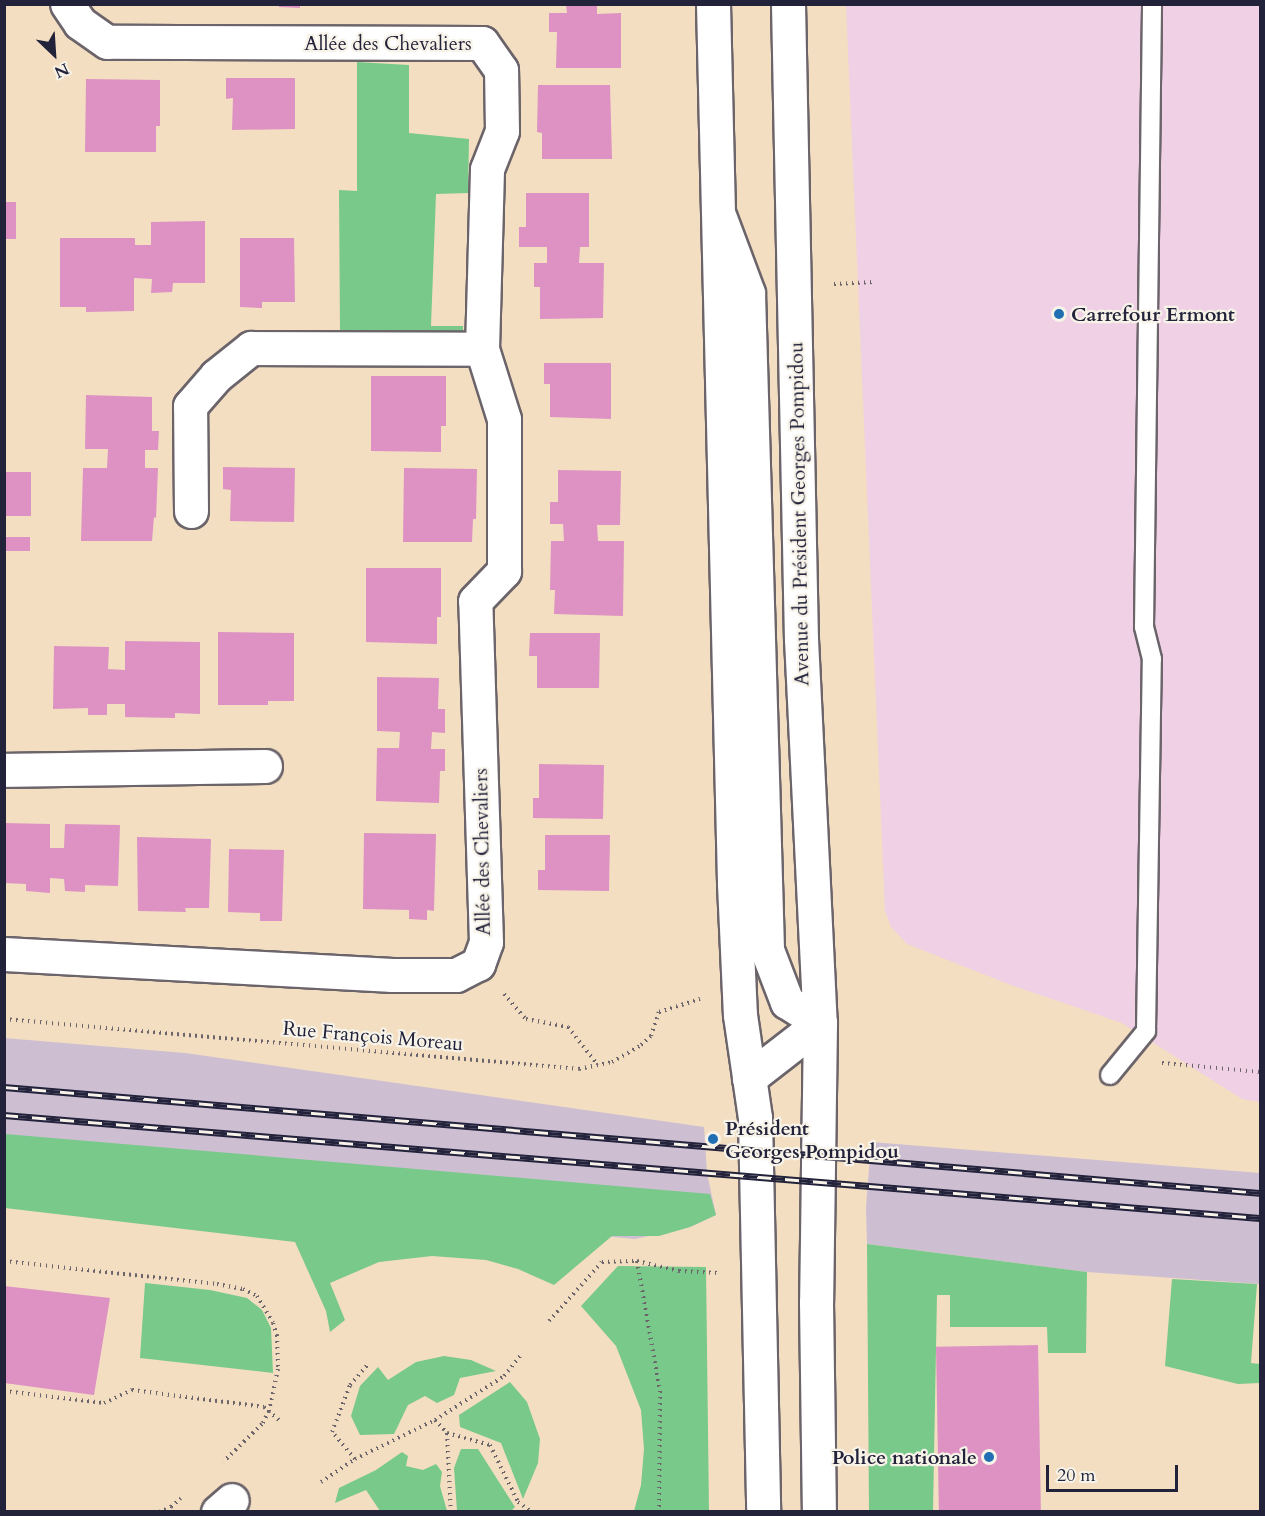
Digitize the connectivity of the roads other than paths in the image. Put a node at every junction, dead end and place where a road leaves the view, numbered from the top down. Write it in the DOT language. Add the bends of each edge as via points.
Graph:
graph roads {
  1 [pos="67,4"];
  2 [pos="713,4"];
  3 [pos="789,4"];
  4 [pos="1152,4"];
  5 [pos="718,213"];
  6 [pos="482,349"];
  7 [pos="191,511"];
  8 [pos="265,766"];
  9 [pos="4,770"];
  10 [pos="4,954"];
  11 [pos="819,1023"];
  12 [pos="1110,1075"];
  13 [pos="749,1078"];
  14 [pos="763,1512"];
  15 [pos="819,1512"];
  1 -- 6 [label="street, Allée des Chevaliers" via="80,23 106,42 482,43 501,69 502,131 487,168"];
  2 -- 5 [label="street"];
  3 -- 11 [label="street, Avenue du Président Georges Pompidou" via="801,639"];
  4 -- 12 [label="lane" via="1144,627 1152,659 1146,1031"];
  5 -- 11 [label="street" via="748,292 767,951 787,1002"];
  5 -- 13 [label="street" via="734,884 740,1015"];
  6 -- 7 [label="street" via="250,348 216,376 190,406"];
  6 -- 10 [label="street, Allée des Chevaliers" via="504,419 504,571 475,601 486,942 478,964 456,975 392,975"];
  8 -- 9 [label="street"];
  11 -- 13 [label="street"];
  11 -- 15 [label="street, Avenue du Président Georges Pompidou"];
  13 -- 14 [label="street" via="755,1118"];
}
